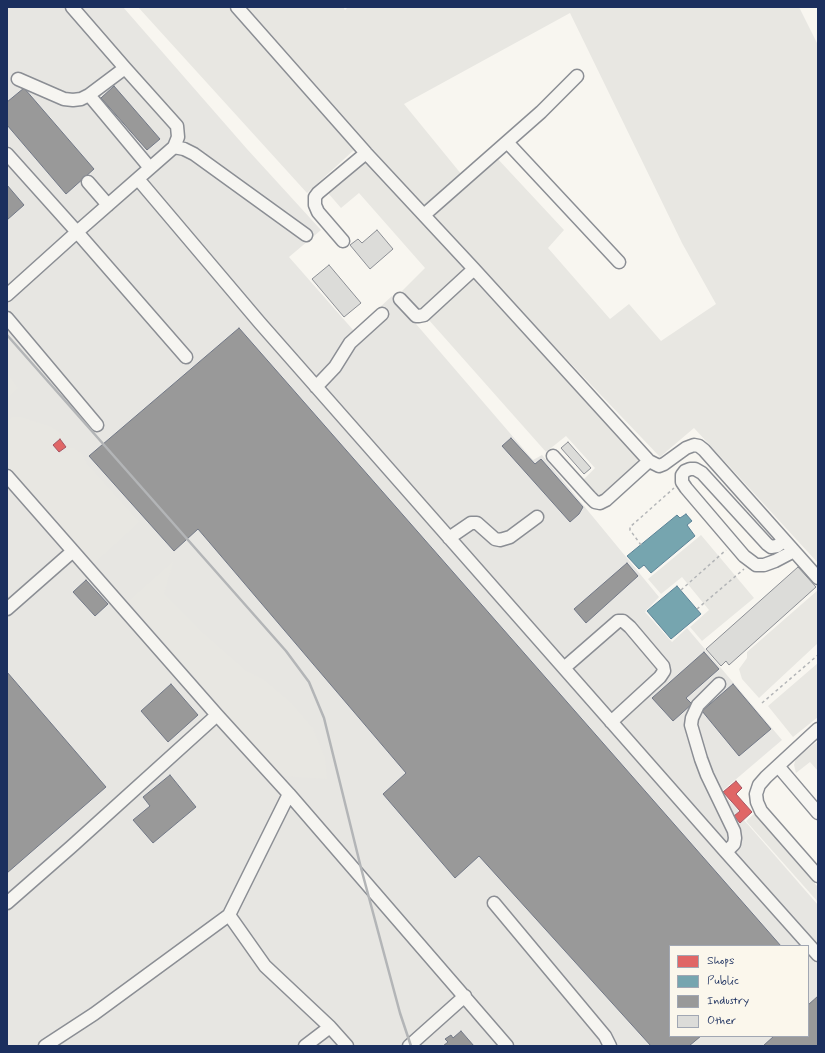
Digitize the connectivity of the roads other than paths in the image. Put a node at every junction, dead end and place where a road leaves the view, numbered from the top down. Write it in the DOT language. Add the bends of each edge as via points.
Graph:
graph roads {
  1 [pos="72,7"];
  2 [pos="237,7"];
  3 [pos="125,68"];
  4 [pos="577,76"];
  5 [pos="18,79"];
  6 [pos="89,96"];
  7 [pos="508,142"];
  8 [pos="174,146"];
  9 [pos="366,153"];
  10 [pos="7,154"];
  11 [pos="150,168"];
  12 [pos="138,179"];
  13 [pos="88,182"];
  14 [pos="108,205"];
  15 [pos="424,215"];
  16 [pos="77,232"];
  17 [pos="306,235"];
  18 [pos="343,241"];
  19 [pos="620,262"];
  20 [pos="474,269"];
  21 [pos="7,295"];
  22 [pos="400,299"];
  23 [pos="382,314"];
  24 [pos="7,318"];
  25 [pos="186,357"];
  26 [pos="316,387"];
  27 [pos="97,425"];
  28 [pos="553,456"];
  29 [pos="648,461"];
  30 [pos="7,476"];
  31 [pos="537,517"];
  32 [pos="449,538"];
  33 [pos="784,541"];
  34 [pos="73,551"];
  35 [pos="794,551"];
  36 [pos="818,578"];
  37 [pos="7,609"];
  38 [pos="564,668"];
  39 [pos="719,684"];
  40 [pos="217,715"];
  41 [pos="611,722"];
  42 [pos="818,729"];
  43 [pos="778,766"];
  44 [pos="289,794"];
  45 [pos="818,812"];
  46 [pos="726,852"];
  47 [pos="818,876"];
  48 [pos="7,903"];
  49 [pos="494,903"];
  50 [pos="229,915"];
  51 [pos="818,955"];
  52 [pos="465,996"];
  53 [pos="330,1027"];
  54 [pos="45,1046"];
  55 [pos="305,1046"];
  56 [pos="347,1046"];
  57 [pos="409,1046"];
  58 [pos="507,1046"];
  59 [pos="610,1046"];
  1 -- 3 [label="street"];
  2 -- 9 [label="street"];
  3 -- 6 [label="street"];
  3 -- 8 [label="street" via="177,126 178,137"];
  4 -- 7 [label="street"];
  5 -- 6 [label="street" via="64,99 73,100"];
  6 -- 11 [label="street"];
  7 -- 15 [label="street"];
  7 -- 19 [label="street"];
  8 -- 11 [label="street"];
  8 -- 17 [label="street" via="194,154"];
  9 -- 15 [label="street"];
  9 -- 18 [label="street" via="315,197 318,212"];
  10 -- 16 [label="street"];
  11 -- 12 [label="street"];
  12 -- 14 [label="street"];
  12 -- 26 [label="street"];
  13 -- 14 [label="street"];
  14 -- 16 [label="street"];
  15 -- 20 [label="street"];
  16 -- 21 [label="street"];
  16 -- 25 [label="street"];
  20 -- 22 [label="street" via="424,315 416,316"];
  20 -- 29 [label="street"];
  23 -- 26 [label="street" via="350,342 335,367"];
  24 -- 27 [label="street"];
  26 -- 32 [label="street"];
  28 -- 29 [label="street" via="595,502 600,503"];
  29 -- 33 [label="street" via="659,466 686,448 699,446"];
  30 -- 34 [label="street"];
  31 -- 32 [label="street" via="510,537 500,540 477,523"];
  32 -- 38 [label="street"];
  33 -- 35 [label="street"];
  33 -- 35 [label="street" via="777,546 771,547 767,544 702,473 695,470 685,471 682,475 682,482 744,556 756,565 775,561"];
  34 -- 37 [label="street"];
  34 -- 40 [label="street"];
  35 -- 36 [label="street"];
  38 -- 41 [label="street"];
  38 -- 41 [label="street" via="618,621 623,620 630,627 663,666 664,671"];
  39 -- 46 [label="street" via="698,705 691,725 701,759 734,831 734,844"];
  40 -- 44 [label="street"];
  40 -- 48 [label="street"];
  41 -- 46 [label="street"];
  42 -- 43 [label="street"];
  43 -- 45 [label="street"];
  43 -- 47 [label="street" via="759,785 757,802 768,820"];
  44 -- 50 [label="street"];
  44 -- 52 [label="street"];
  46 -- 51 [label="street"];
  49 -- 59 [label="street" via="605,1036"];
  50 -- 53 [label="street" via="265,966"];
  50 -- 54 [label="street" via="94,1014"];
  52 -- 57 [label="street"];
  52 -- 58 [label="street"];
  53 -- 55 [label="street"];
  53 -- 56 [label="street"];
}
